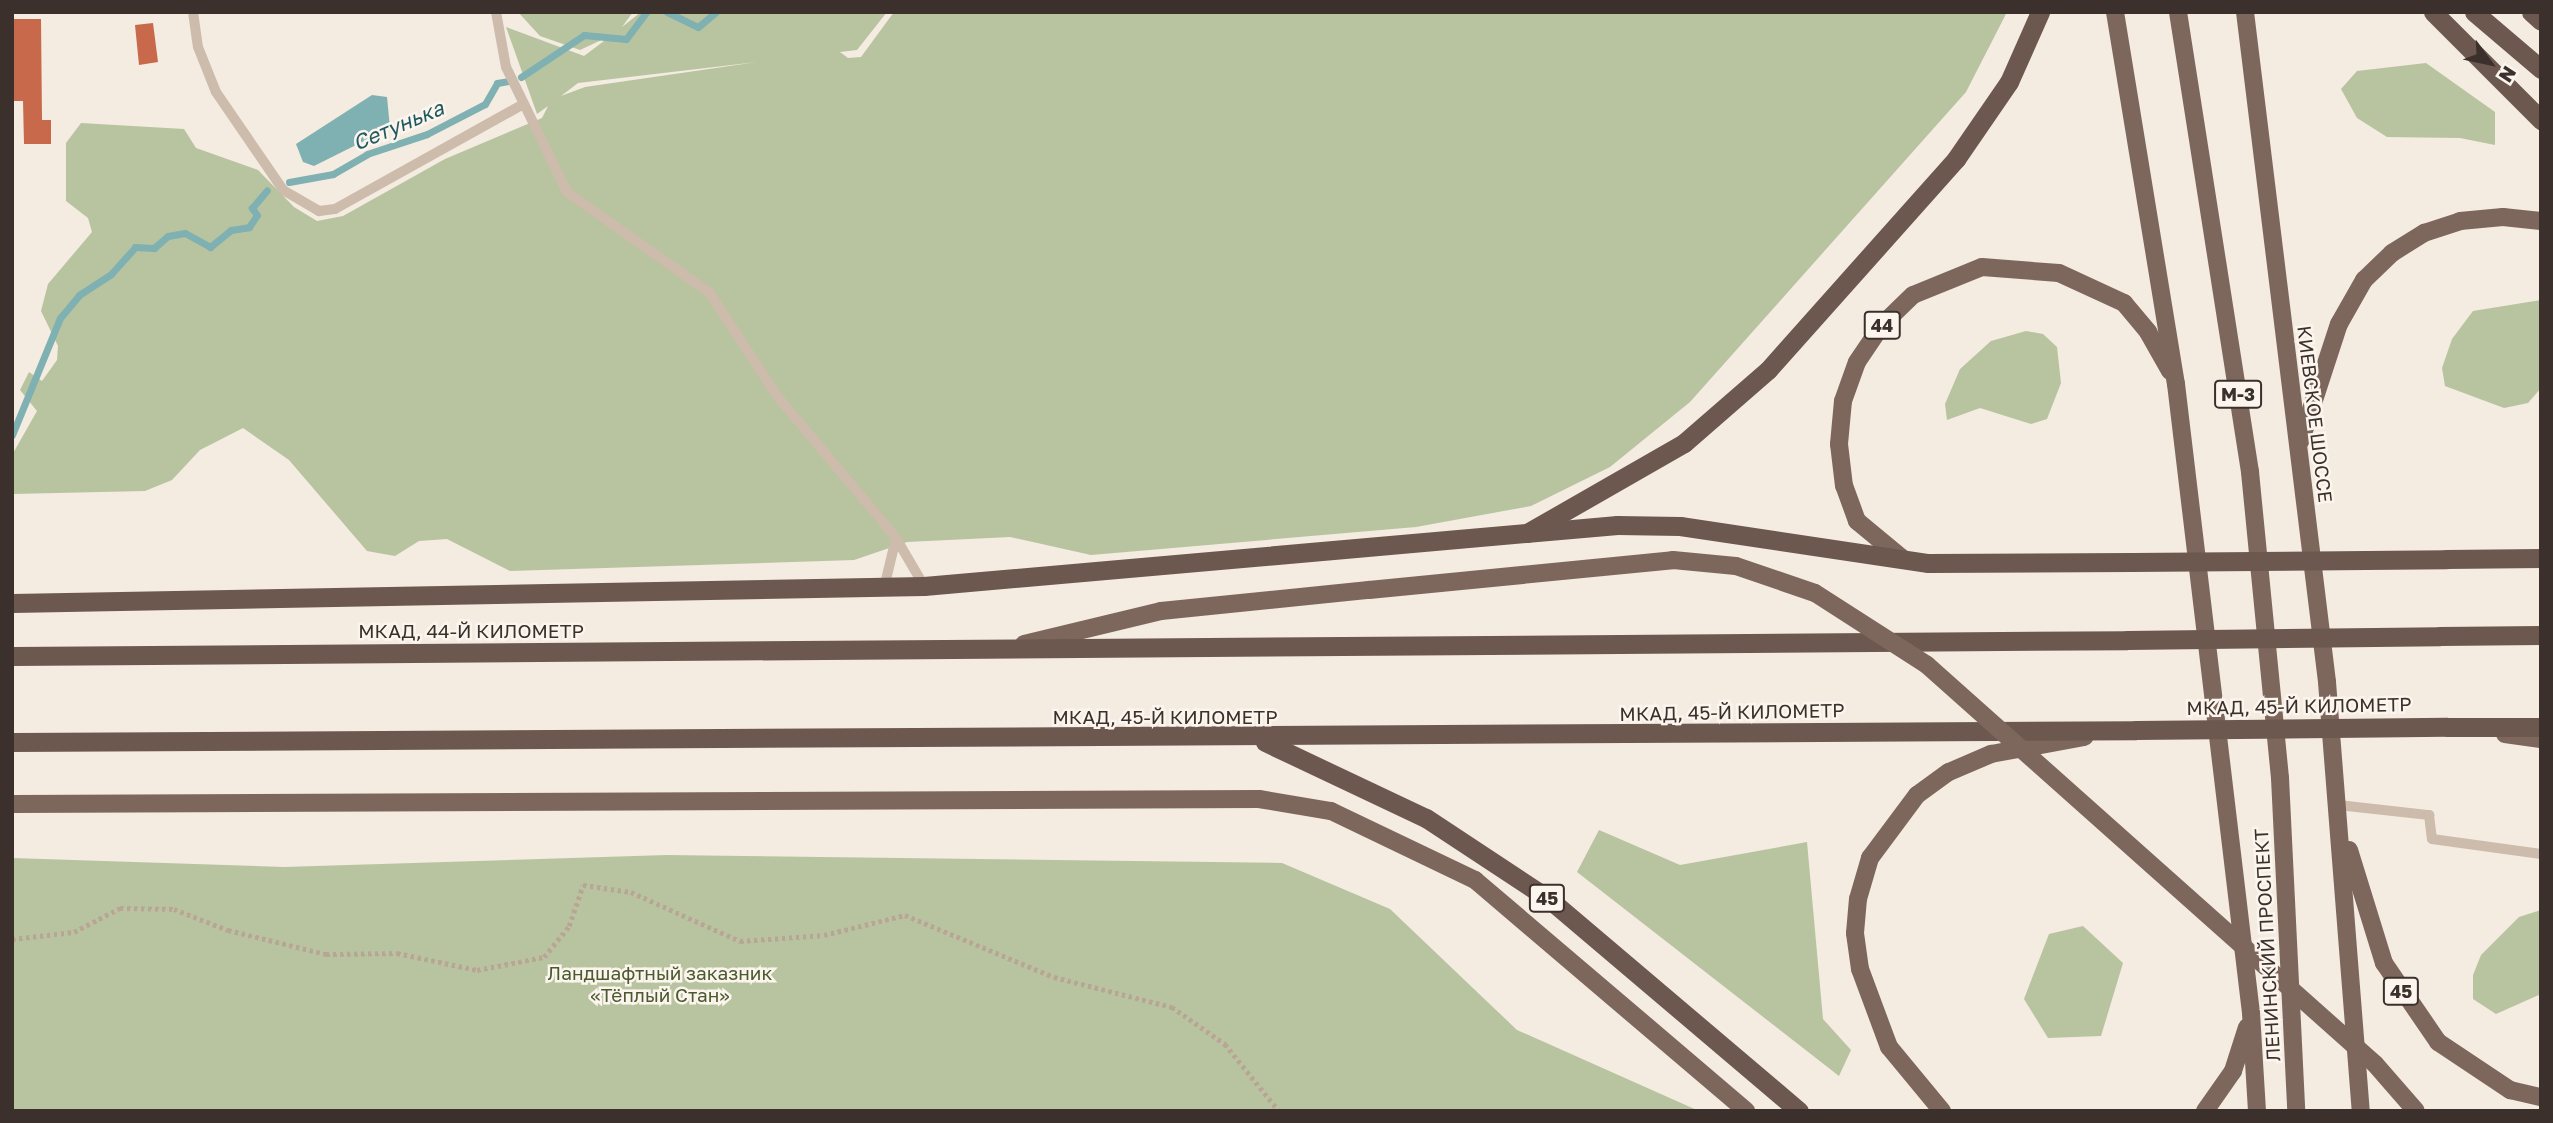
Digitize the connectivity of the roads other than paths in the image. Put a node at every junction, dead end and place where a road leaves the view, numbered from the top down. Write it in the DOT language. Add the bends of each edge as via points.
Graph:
graph roads {
  1 [pos="193,12"];
  2 [pos="496,12"];
  3 [pos="2040,12"];
  4 [pos="2115,12"];
  5 [pos="2178,12"];
  6 [pos="2245,12"];
  7 [pos="2432,12"];
  8 [pos="2474,12"];
  9 [pos="2530,12"];
  10 [pos="2541,21"];
  11 [pos="2541,69"];
  12 [pos="524,104"];
  13 [pos="2541,120"];
  14 [pos="2541,221"];
  15 [pos="2176,384"];
  16 [pos="2298,450"];
  17 [pos="896,537"];
  18 [pos="1520,537"];
  19 [pos="2541,558"];
  20 [pos="1903,559"];
  21 [pos="924,586"];
  22 [pos="884,588"];
  23 [pos="12,603"];
  24 [pos="2541,635"];
  25 [pos="1004,649"];
  26 [pos="12,656"];
  27 [pos="2452,727"];
  28 [pos="2541,727"];
  29 [pos="2133,731"];
  30 [pos="1258,739"];
  31 [pos="2541,739"];
  32 [pos="12,743"];
  33 [pos="12,804"];
  34 [pos="2339,813"];
  35 [pos="2541,854"];
  36 [pos="2251,1013"];
  37 [pos="2541,1097"];
  38 [pos="1746,1111"];
  39 [pos="1799,1111"];
  40 [pos="1942,1111"];
  41 [pos="2205,1111"];
  42 [pos="2257,1111"];
  43 [pos="2297,1111"];
  44 [pos="2361,1111"];
  45 [pos="2416,1111"];
  1 -- 12 [label="lane" via="198,47 216,92 283,190 319,211 335,209"];
  2 -- 12 [label="lane" via="506,67"];
  3 -- 18 [label="highway" via="2009,82 1956,159 1768,370 1684,443"];
  4 -- 15 [label="main road"];
  5 -- 43 [label="main road, ЛЕНИНСКИЙ ПРОСПЕКТ / М-3" via="2250,472 2280,778"];
  6 -- 16 [label="main road, КИЕВСКОЕ ШОССЕ / М-3"];
  7 -- 13 [label="highway"];
  8 -- 11 [label="highway"];
  9 -- 10 [label="highway"];
  12 -- 17 [label="lane" via="567,192 709,292 777,396"];
  14 -- 16 [label="main road" via="2503,217 2460,221 2424,233 2392,253 2364,280 2339,324"];
  15 -- 20 [label="main road, 44" via="2148,331 2124,303 2059,272 1982,267 1913,295 1882,325 1857,362 1843,401 1839,444 1843,486 1857,521"];
  15 -- 36 [label="main road"];
  16 -- 34 [label="main road, КИЕВСКОЕ ШОССЕ / М-3"];
  17 -- 21 [label="lane"];
  17 -- 22 [label="lane"];
  18 -- 20 [label="highway" via="1617,524 1680,526"];
  18 -- 21 [label="highway"];
  19 -- 20 [label="highway, bridge"];
  21 -- 22 [label="highway"];
  22 -- 23 [label="highway"];
  24 -- 25 [label="highway, bridge"];
  25 -- 26 [label="highway, МКАД, 44-Й КИЛОМЕТР"];
  25 -- 45 [label="main road, bridge" via="1161,611 1673,560 1736,566 1815,593 1927,665 2375,1064"];
  27 -- 28 [label="highway, МКАД, 45-Й КИЛОМЕТР"];
  27 -- 29 [label="highway, МКАД, 45-Й КИЛОМЕТР, bridge"];
  27 -- 31 [label="main road"];
  29 -- 30 [label="highway, МКАД, 45-Й КИЛОМЕТР"];
  29 -- 40 [label="main road" via="1991,754 1949,772 1917,795 1870,858 1857,900 1860,969 1889,1047"];
  30 -- 32 [label="highway, МКАД, 45-Й КИЛОМЕТР"];
  30 -- 39 [label="highway, 45" via="1426,818 1549,899"];
  33 -- 38 [label="main road" via="1259,799 1331,811 1475,880"];
  34 -- 35 [label="lane" via="2429,815 2432,839"];
  34 -- 37 [label="main road, 45" via="2384,963 2414,1012 2438,1042 2473,1071 2510,1090"];
  34 -- 44 [label="main road"];
  36 -- 41 [label="main road" via="2233,1071"];
  36 -- 42 [label="main road"];
}
